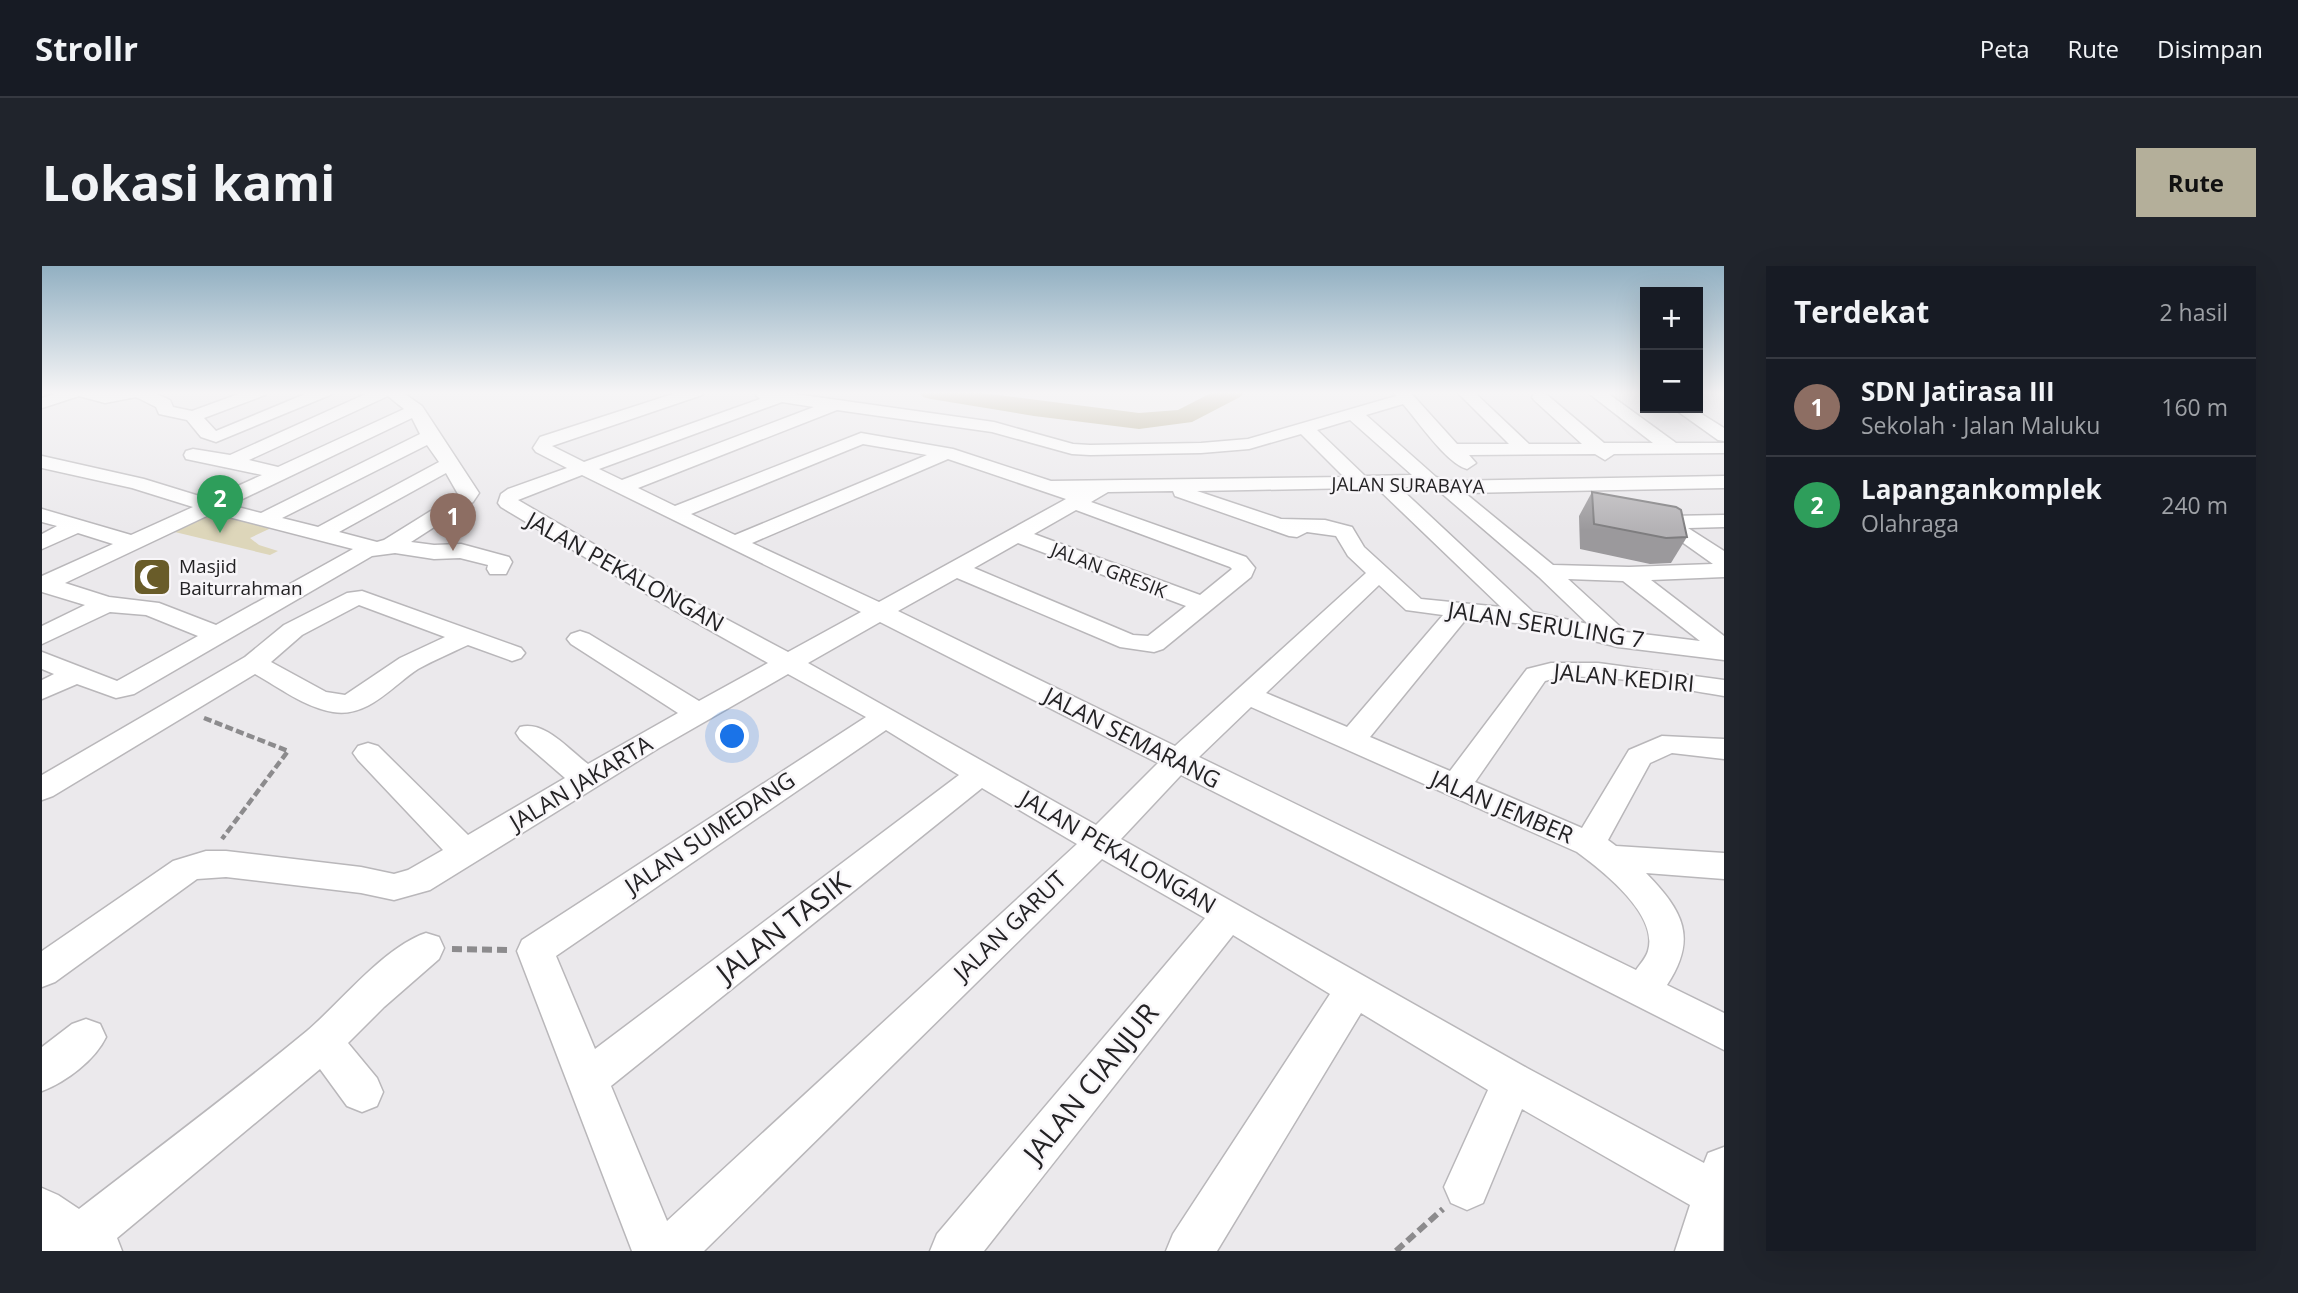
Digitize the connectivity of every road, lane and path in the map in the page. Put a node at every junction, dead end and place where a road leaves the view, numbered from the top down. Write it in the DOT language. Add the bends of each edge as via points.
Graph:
graph roads {
  1 [pos="282,438"];
  2 [pos="354,438"];
  3 [pos="426,438"];
  4 [pos="431,438"];
  5 [pos="558,438"];
  6 [pos="666,438"];
  7 [pos="749,438"];
  8 [pos="1036,438"];
  9 [pos="1269,438"];
  10 [pos="1317,438"];
  11 [pos="1383,438"];
  12 [pos="1441,438"];
  13 [pos="1513,438"];
  14 [pos="1585,438"];
  15 [pos="1658,438"];
  16 [pos="1249,444"];
  17 [pos="1670,447"];
  18 [pos="1724,448"];
  19 [pos="1597,449"];
  20 [pos="1452,450"];
  21 [pos="1525,450"];
  22 [pos="947,453"];
  23 [pos="193,455"];
  24 [pos="42,462"];
  25 [pos="239,463"];
  26 [pos="449,464"];
  27 [pos="581,468"];
  28 [pos="277,473"];
  29 [pos="1647,482"];
  30 [pos="1724,482"];
  31 [pos="1282,483"];
  32 [pos="1372,483"];
  33 [pos="1158,484"];
  34 [pos="1438,484"];
  35 [pos="1608,484"];
  36 [pos="1494,487"];
  37 [pos="620,488"];
  38 [pos="1078,493"];
  39 [pos="214,507"];
  40 [pos="674,514"];
  41 [pos="42,515"];
  42 [pos="264,519"];
  43 [pos="1724,521"];
  44 [pos="1665,522"];
  45 [pos="75,526"];
  46 [pos="1281,526"];
  47 [pos="321,534"];
  48 [pos="1017,535"];
  49 [pos="42,542"];
  50 [pos="134,543"];
  51 [pos="733,543"];
  52 [pos="380,549"];
  53 [pos="105,556"];
  54 [pos="1368,561"];
  55 [pos="136,566"];
  56 [pos="498,569"];
  57 [pos="956,569"];
  58 [pos="1720,571"];
  59 [pos="1547,572"];
  60 [pos="1629,574"];
  61 [pos="43,585"];
  62 [pos="106,604"];
  63 [pos="1202,604"];
  64 [pos="1414,605"];
  65 [pos="1461,610"];
  66 [pos="880,612"];
  67 [pos="1525,617"];
  68 [pos="1441,632"];
  69 [pos="216,634"];
  70 [pos="42,636"];
  71 [pos="467,636"];
  72 [pos="580,639"];
  73 [pos="1618,639"];
  74 [pos="1724,650"];
  75 [pos="512,653"];
  76 [pos="42,660"];
  77 [pos="789,662"];
  78 [pos="254,663"];
  79 [pos="74,675"];
  80 [pos="1724,688"];
  81 [pos="42,691"];
  82 [pos="1247,695"];
  83 [pos="175,712"];
  84 [pos="699,714"];
  85 [pos="886,716"];
  86 [pos="530,733"];
  87 [pos="1351,741"];
  88 [pos="1724,749"];
  89 [pos="368,753"];
  90 [pos="1177,761"];
  91 [pos="980,774"];
  92 [pos="586,779"];
  93 [pos="1455,787"];
  94 [pos="42,789"];
  95 [pos="1099,842"];
  96 [pos="1600,851"];
  97 [pos="465,852"];
  98 [pos="226,864"];
  99 [pos="1724,866"];
  100 [pos="1229,915"];
  101 [pos="426,948"];
  102 [pos="535,951"];
  103 [pos="42,971"];
  104 [pos="1354,990"];
  105 [pos="1643,990"];
  106 [pos="1724,1032"];
  107 [pos="86,1037"];
  108 [pos="323,1042"];
  109 [pos="42,1072"];
  110 [pos="587,1080"];
  111 [pos="1512,1082"];
  112 [pos="362,1092"];
  113 [pos="1721,1182"];
  114 [pos="1467,1187"];
  115 [pos="71,1238"];
  116 [pos="656,1251"];
  117 [pos="670,1251"];
  118 [pos="954,1251"];
  119 [pos="1190,1251"];
  120 [pos="1396,1251"];
  121 [pos="1699,1251"];
  1 -- 25 [label="street" via="237,458"];
  2 -- 28 [label="street"];
  3 -- 42 [label="street"];
  4 -- 26 [label="street"];
  5 -- 27 [label="street, JALAN SEMARANG" via="541,446"];
  6 -- 27 [label="street"];
  7 -- 37 [label="street"];
  8 -- 16 [label="street" via="1083,450"];
  9 -- 16 [label="street"];
  10 -- 32 [label="street"];
  11 -- 34 [label="street"];
  12 -- 20 [label="street"];
  13 -- 21 [label="street"];
  14 -- 19 [label="street"];
  15 -- 17 [label="street"];
  16 -- 31 [label="street"];
  17 -- 18 [label="street"];
  17 -- 19 [label="street"];
  19 -- 21 [label="street"];
  19 -- 29 [label="street"];
  20 -- 21 [label="street"];
  20 -- 36 [label="street"];
  22 -- 38 [label="street"];
  22 -- 40 [label="street" via="855,439"];
  22 -- 51 [label="street"];
  23 -- 25 [label="street"];
  24 -- 39 [label="street" via="137,482"];
  25 -- 28 [label="street"];
  26 -- 47 [label="street"];
  26 -- 52 [label="street" via="469,493"];
  27 -- 37 [label="street, JALAN SEMARANG"];
  27 -- 77 [label="street, JALAN PEKALONGAN" via="515,494 508,503"];
  28 -- 39 [label="street"];
  29 -- 30 [label="street, JALAN SURABAYA"];
  29 -- 35 [label="street, JALAN SURABAYA"];
  31 -- 32 [label="street, JALAN SURABAYA"];
  31 -- 33 [label="street, JALAN SURABAYA"];
  32 -- 34 [label="street, JALAN SURABAYA"];
  32 -- 67 [label="street"];
  33 -- 38 [label="street, JALAN SURABAYA"];
  33 -- 46 [label="street"];
  34 -- 36 [label="street, JALAN SURABAYA"];
  34 -- 59 [label="street"];
  35 -- 36 [label="street, JALAN SURABAYA"];
  35 -- 44 [label="street"];
  37 -- 40 [label="street, JALAN SEMARANG"];
  38 -- 48 [label="street, JALAN JAKARTA"];
  38 -- 63 [label="street" via="1242,565 1243,572"];
  39 -- 42 [label="street"];
  39 -- 50 [label="street"];
  40 -- 51 [label="street, JALAN SEMARANG"];
  41 -- 45 [label="street"];
  42 -- 47 [label="street"];
  43 -- 44 [label="street"];
  44 -- 58 [label="street"];
  45 -- 49 [label="street"];
  45 -- 50 [label="street"];
  46 -- 54 [label="street"];
  46 -- 54 [label="street" via="1344,532"];
  47 -- 52 [label="street"];
  48 -- 57 [label="street, JALAN JAKARTA"];
  48 -- 63 [label="street, JALAN GRESIK"];
  50 -- 53 [label="street"];
  51 -- 66 [label="street, JALAN SEMARANG"];
  52 -- 56 [label="street" via="461,551 500,562"];
  52 -- 69 [label="street" via="365,551"];
  53 -- 55 [label="street"];
  53 -- 61 [label="street"];
  54 -- 64 [label="street"];
  54 -- 82 [label="street, JALAN GARUT"];
  57 -- 63 [label="street" via="1139,645 1154,644"];
  57 -- 66 [label="street, JALAN JAKARTA"];
  58 -- 60 [label="street"];
  59 -- 60 [label="street"];
  59 -- 73 [label="street"];
  60 -- 74 [label="street"];
  61 -- 62 [label="street"];
  62 -- 69 [label="street" via="150,608"];
  62 -- 70 [label="street"];
  64 -- 65 [label="street, JALAN SERULING 7"];
  64 -- 68 [label="street"];
  65 -- 67 [label="street, JALAN SERULING 7"];
  65 -- 68 [label="street"];
  66 -- 77 [label="street, JALAN JAKARTA"];
  66 -- 90 [label="street, JALAN SEMARANG"];
  67 -- 73 [label="street, JALAN SERULING 7"];
  68 -- 87 [label="street"];
  69 -- 79 [label="street" via="124,688 116,690"];
  71 -- 75 [label="street"];
  71 -- 78 [label="street" via="357,598 293,630"];
  71 -- 78 [label="street" via="408,665 363,698 344,704 313,696"];
  72 -- 84 [label="street"];
  73 -- 74 [label="street, JALAN SERULING 7"];
  76 -- 79 [label="street"];
  77 -- 84 [label="street, JALAN JAKARTA"];
  77 -- 85 [label="street, JALAN PEKALONGAN"];
  78 -- 83 [label="street"];
  79 -- 81 [label="street"];
  80 -- 93 [label="street, JALAN KEDIRI" via="1577,669 1544,670"];
  82 -- 87 [label="street, JALAN JEMBER"];
  82 -- 90 [label="street, JALAN GARUT"];
  83 -- 94 [label="street"];
  83 -- 98 [label="path" via="219,722 288,751 217,847"];
  84 -- 92 [label="street, JALAN JAKARTA"];
  85 -- 91 [label="street, JALAN PEKALONGAN"];
  85 -- 102 [label="street, JALAN SUMEDANG"];
  86 -- 92 [label="street"];
  87 -- 93 [label="street, JALAN JEMBER"];
  88 -- 96 [label="street" via="1672,744 1639,757"];
  89 -- 97 [label="street"];
  90 -- 95 [label="street, JALAN GARUT"];
  90 -- 105 [label="street, JALAN SEMARANG"];
  91 -- 95 [label="street, JALAN PEKALONGAN"];
  91 -- 110 [label="street, JALAN TASIK"];
  92 -- 97 [label="street, JALAN JAKARTA"];
  93 -- 96 [label="street, JALAN JEMBER"];
  95 -- 100 [label="street, JALAN PEKALONGAN"];
  95 -- 117 [label="street, JALAN GARUT"];
  96 -- 99 [label="street"];
  96 -- 105 [label="street, JALAN JEMBER" via="1635,881 1666,932 1667,952"];
  97 -- 98 [label="street, JALAN JAKARTA" via="418,881 394,887"];
  98 -- 103 [label="street, JALAN JAKARTA" via="186,870"];
  100 -- 104 [label="street, JALAN PEKALONGAN"];
  100 -- 118 [label="street, JALAN CIANJUR"];
  101 -- 102 [label="path"];
  101 -- 108 [label="street"];
  102 -- 110 [label="street"];
  104 -- 111 [label="street, JALAN PEKALONGAN"];
  104 -- 119 [label="street"];
  105 -- 106 [label="street, JALAN SEMARANG"];
  107 -- 109 [label="street"];
  108 -- 112 [label="street"];
  108 -- 115 [label="street"];
  110 -- 116 [label="street"];
  111 -- 113 [label="street, JALAN PEKALONGAN"];
  111 -- 114 [label="street"];
  113 -- 121 [label="street"];
  114 -- 120 [label="path"];
}
